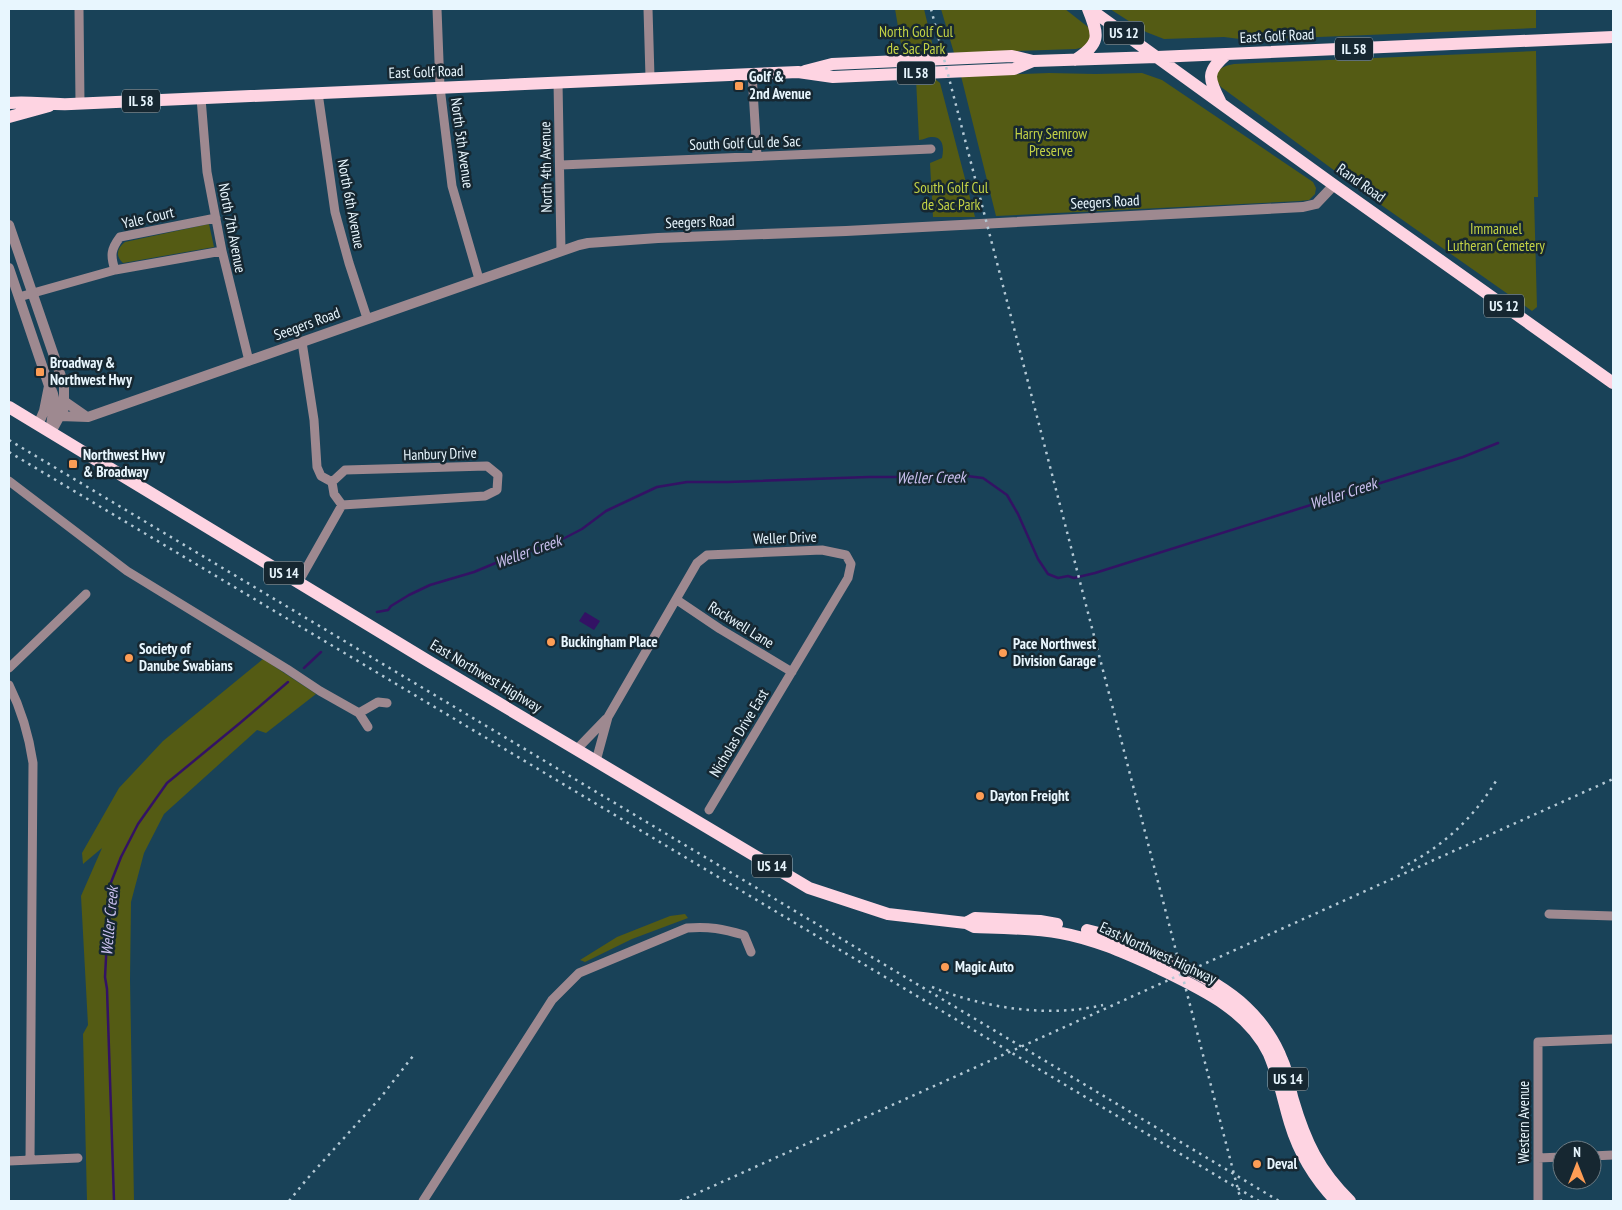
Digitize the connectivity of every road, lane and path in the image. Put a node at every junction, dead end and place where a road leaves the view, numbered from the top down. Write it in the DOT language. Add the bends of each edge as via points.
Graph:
graph roads {
  1 [pos="79,9"];
  2 [pos="437,9"];
  3 [pos="648,9"];
  4 [pos="1089,9"];
  5 [pos="1613,37"];
  6 [pos="1227,54"];
  7 [pos="1157,57"];
  8 [pos="1075,60"];
  9 [pos="752,74"];
  10 [pos="650,78"];
  11 [pos="558,82"];
  12 [pos="440,88"];
  13 [pos="318,93"];
  14 [pos="201,98"];
  15 [pos="9,103"];
  16 [pos="56,104"];
  17 [pos="80,104"];
  18 [pos="1222,104"];
  19 [pos="9,117"];
  20 [pos="931,149"];
  21 [pos="757,156"];
  22 [pos="561,165"];
  23 [pos="1334,184"];
  24 [pos="216,218"];
  25 [pos="9,225"];
  26 [pos="222,251"];
  27 [pos="561,251"];
  28 [pos="9,268"];
  29 [pos="115,270"];
  30 [pos="479,279"];
  31 [pos="33,294"];
  32 [pos="19,297"];
  33 [pos="367,318"];
  34 [pos="302,342"];
  35 [pos="249,361"];
  36 [pos="1613,383"];
  37 [pos="50,386"];
  38 [pos="64,401"];
  39 [pos="9,407"];
  40 [pos="60,416"];
  41 [pos="88,417"];
  42 [pos="38,424"];
  43 [pos="51,432"];
  44 [pos="9,481"];
  45 [pos="332,482"];
  46 [pos="342,505"];
  47 [pos="298,582"];
  48 [pos="86,594"];
  49 [pos="677,600"];
  50 [pos="9,668"];
  51 [pos="792,672"];
  52 [pos="9,685"];
  53 [pos="387,703"];
  54 [pos="359,714"];
  55 [pos="608,717"];
  56 [pos="368,727"];
  57 [pos="577,749"];
  58 [pos="596,761"];
  59 [pos="709,810"];
  60 [pos="1549,914"];
  61 [pos="1613,916"];
  62 [pos="966,922"];
  63 [pos="751,952"];
  64 [pos="1613,1039"];
  65 [pos="78,1158"];
  66 [pos="1538,1158"];
  67 [pos="1552,1158"];
  68 [pos="30,1160"];
  69 [pos="9,1161"];
  70 [pos="423,1201"];
  71 [pos="1336,1201"];
  72 [pos="1350,1201"];
  73 [pos="1538,1201"];
  1 -- 17 [label="street"];
  2 -- 12 [label="street, North 5th Avenue"];
  3 -- 10 [label="street"];
  4 -- 7 [label="main road, Rand Road / US 12"];
  4 -- 8 [label="main road" via="1095,28 1095,43"];
  5 -- 6 [label="main road, East Golf Road / IL 58"];
  6 -- 7 [label="main road, East Golf Road / IL 58"];
  6 -- 18 [label="main road" via="1213,67 1211,74"];
  7 -- 8 [label="main road, East Golf Road / IL 58"];
  7 -- 18 [label="main road, Rand Road / US 12"];
  8 -- 9 [label="main road, East Golf Road / IL 58" via="1033,61 1012,56 832,64 798,72"];
  9 -- 10 [label="main road, East Golf Road / IL 58"];
  9 -- 21 [label="street"];
  10 -- 11 [label="main road, East Golf Road / IL 58"];
  11 -- 12 [label="main road, East Golf Road / IL 58"];
  11 -- 22 [label="street, North 4th Avenue"];
  12 -- 13 [label="main road, East Golf Road / IL 58"];
  12 -- 30 [label="street, North 5th Avenue" via="452,186"];
  13 -- 14 [label="main road, East Golf Road / IL 58"];
  13 -- 33 [label="street, North 6th Avenue" via="335,212"];
  14 -- 17 [label="main road, East Golf Road / IL 58"];
  14 -- 24 [label="street, North 7th Avenue" via="207,172"];
  15 -- 16 [label="main road, East Golf Road / IL 58"];
  16 -- 17 [label="main road, East Golf Road / IL 58"];
  16 -- 19 [label="main road, East Golf Road / IL 58"];
  18 -- 23 [label="main road, Rand Road / US 12"];
  20 -- 21 [label="street, South Golf Cul de Sac"];
  21 -- 22 [label="street, South Golf Cul de Sac"];
  22 -- 27 [label="street, North 4th Avenue"];
  23 -- 27 [label="street, Seegers Road" via="1316,204 1303,207 615,240"];
  23 -- 36 [label="main road, Rand Road / US 12"];
  24 -- 26 [label="street, North 7th Avenue"];
  24 -- 29 [label="street, Yale Court" via="120,237 113,247"];
  25 -- 31 [label="street"];
  26 -- 29 [label="street"];
  26 -- 35 [label="street, North 7th Avenue"];
  27 -- 30 [label="street, Seegers Road"];
  28 -- 32 [label="street"];
  29 -- 31 [label="street"];
  30 -- 33 [label="street, Seegers Road"];
  31 -- 32 [label="street"];
  31 -- 38 [label="street" via="64,385"];
  32 -- 37 [label="street"];
  33 -- 34 [label="street, Seegers Road"];
  34 -- 35 [label="street, Seegers Road"];
  34 -- 45 [label="street" via="314,420 316,467 321,476"];
  35 -- 41 [label="street, Seegers Road"];
  37 -- 42 [label="street"];
  37 -- 43 [label="street" via="55,403"];
  38 -- 40 [label="street"];
  38 -- 41 [label="street"];
  39 -- 42 [label="main road, East Northwest Highway / US 14"];
  40 -- 41 [label="street, Seegers Road"];
  40 -- 43 [label="street"];
  42 -- 43 [label="main road, East Northwest Highway / US 14"];
  43 -- 47 [label="main road, East Northwest Highway / US 14"];
  44 -- 54 [label="street" via="127,571"];
  45 -- 46 [label="street" via="334,494"];
  45 -- 46 [label="street, Hanbury Drive" via="345,470 487,466 498,476 497,490 485,496"];
  46 -- 47 [label="street"];
  47 -- 57 [label="main road, East Northwest Highway / US 14"];
  48 -- 50 [label="street"];
  49 -- 51 [label="street, Rockwell Lane"];
  49 -- 51 [label="street, Weller Drive" via="697,563 707,555 822,550 846,555 851,564 848,578"];
  49 -- 55 [label="street, Weller Drive"];
  51 -- 59 [label="street, Nicholas Drive East"];
  52 -- 68 [label="street" via="26,728 33,762"];
  53 -- 54 [label="street" via="378,702"];
  54 -- 56 [label="street"];
  55 -- 57 [label="street"];
  55 -- 58 [label="street"];
  57 -- 58 [label="main road, East Northwest Highway / US 14"];
  58 -- 62 [label="main road, East Northwest Highway / US 14" via="810,888 888,914"];
  60 -- 61 [label="street"];
  62 -- 71 [label="main road, East Northwest Highway / US 14" via="974,927 1040,930 1095,941 1204,990 1232,1010 1259,1038 1268,1053 1294,1136 1316,1178"];
  62 -- 72 [label="main road, East Northwest Highway / US 14" via="975,918 1040,921 1096,932 1154,954 1227,991 1247,1007 1275,1044 1308,1144 1338,1189"];
  63 -- 70 [label="street" via="744,935 705,926 688,928 579,973 552,1000"];
  64 -- 66 [label="street, Western Avenue" via="1538,1042"];
  65 -- 68 [label="street"];
  66 -- 67 [label="street"];
  66 -- 73 [label="street, Western Avenue"];
  68 -- 69 [label="street"];
}
